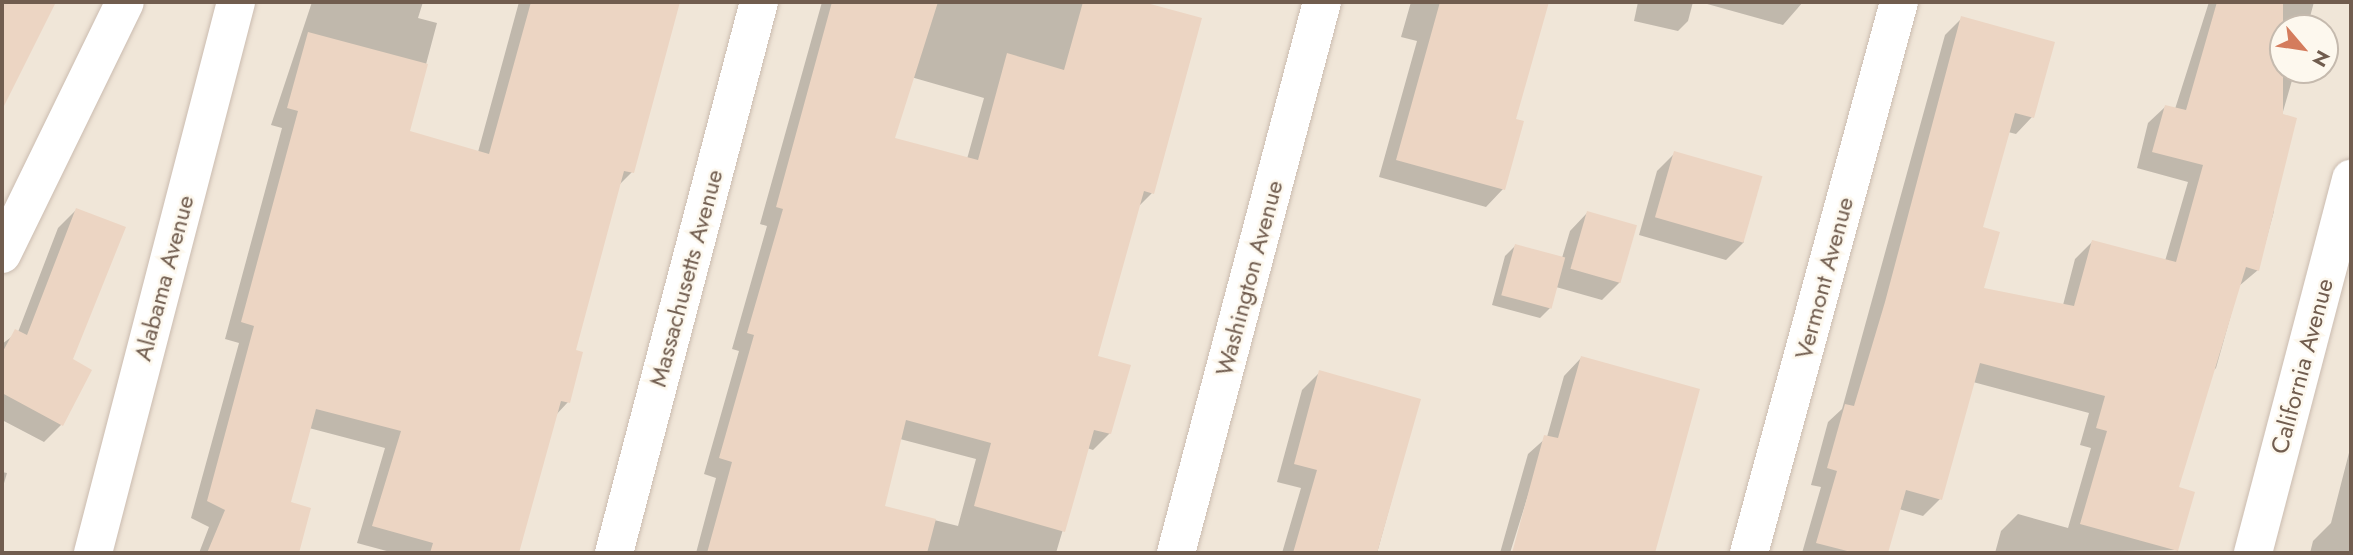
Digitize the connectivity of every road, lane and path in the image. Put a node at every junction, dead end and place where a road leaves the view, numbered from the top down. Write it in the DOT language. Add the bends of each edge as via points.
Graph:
graph roads {
  1 [pos="125,2"];
  2 [pos="236,2"];
  3 [pos="759,2"];
  4 [pos="1322,2"];
  5 [pos="1899,2"];
  6 [pos="2351,179"];
  7 [pos="2,254"];
  8 [pos="93,553"];
  9 [pos="614,553"];
  10 [pos="1176,553"];
  11 [pos="1749,553"];
  12 [pos="2253,553"];
  1 -- 7 [label="street"];
  2 -- 8 [label="street, Alabama Avenue"];
  3 -- 9 [label="street, Massachusetts Avenue"];
  4 -- 10 [label="street, Washington Avenue"];
  5 -- 11 [label="street, Vermont Avenue"];
  6 -- 12 [label="street, California Avenue"];
}
